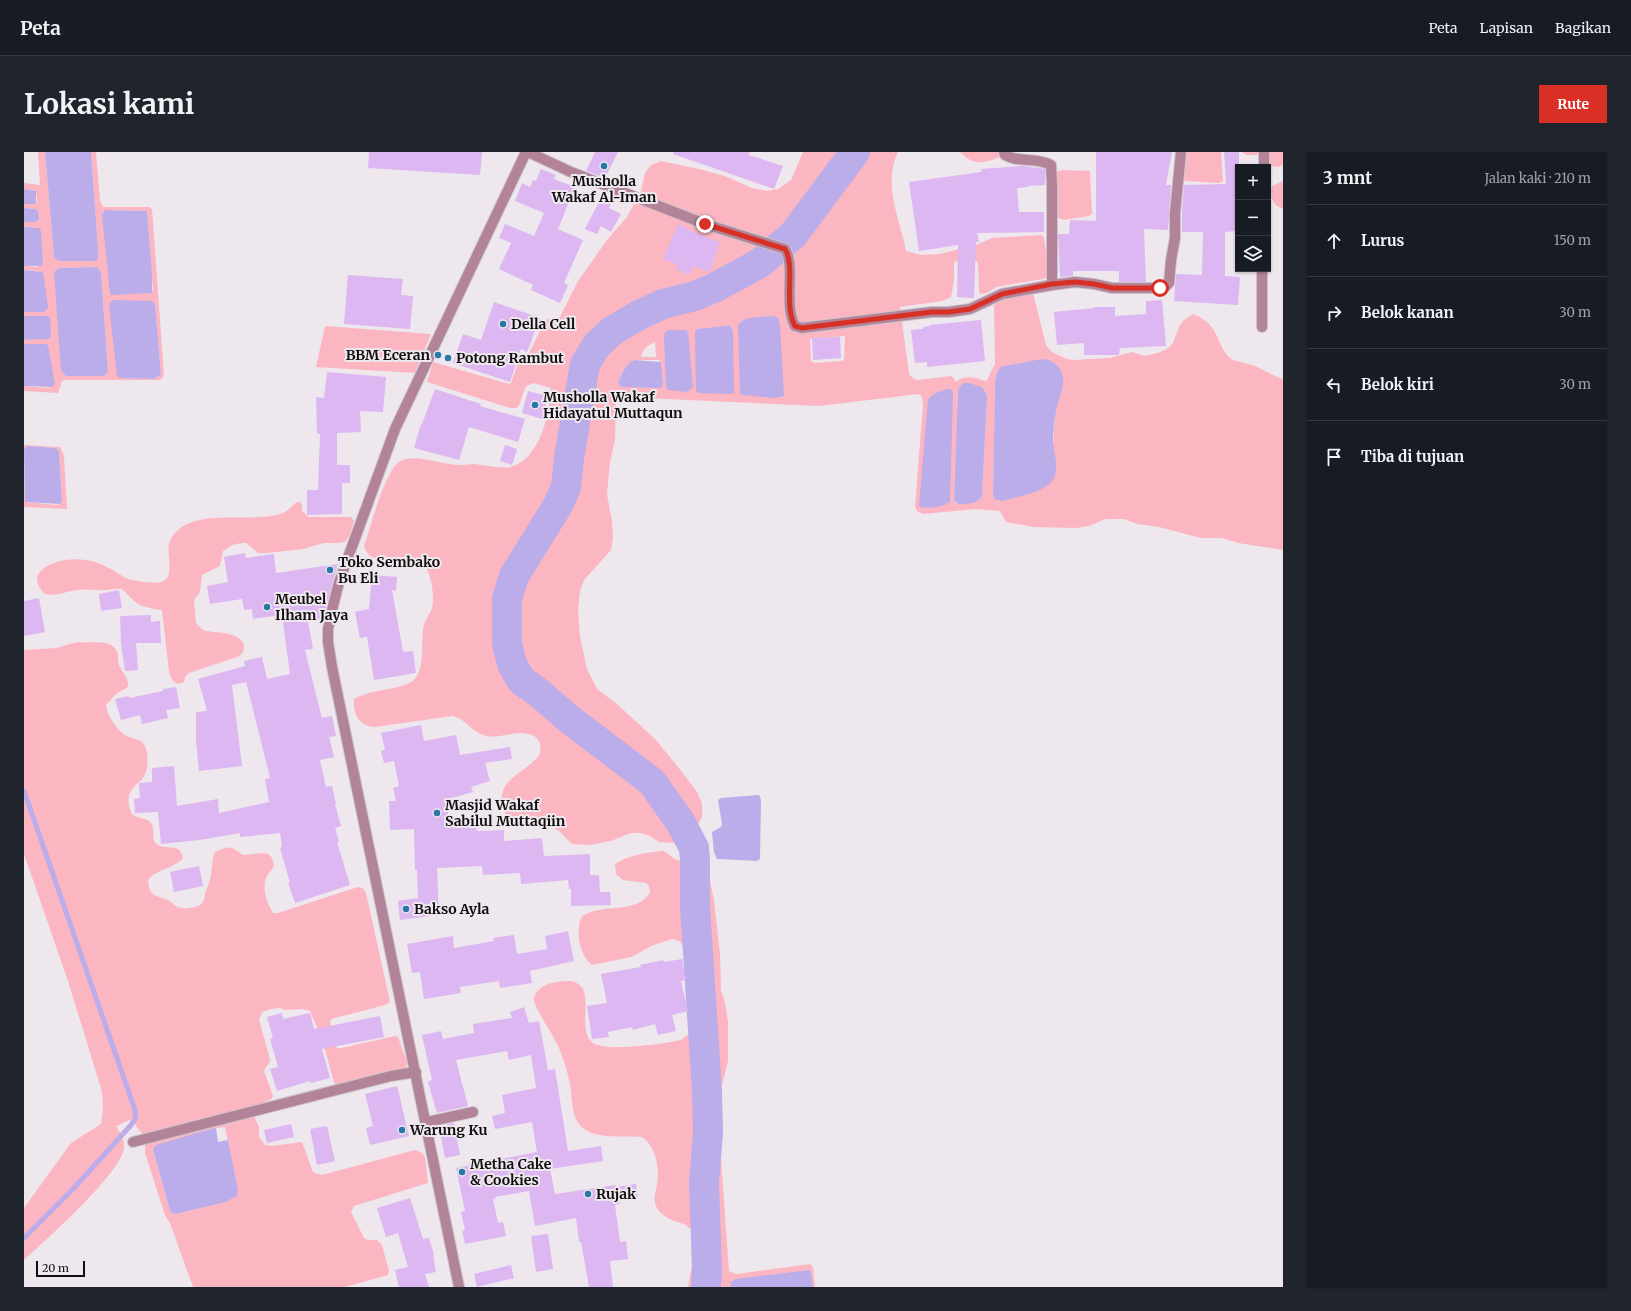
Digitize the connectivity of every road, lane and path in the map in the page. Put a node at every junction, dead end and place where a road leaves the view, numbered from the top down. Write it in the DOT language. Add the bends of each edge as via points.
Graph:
graph roads {
  1 [pos="527,152"];
  2 [pos="1004,152"];
  3 [pos="1181,152"];
  4 [pos="1264,152"];
  5 [pos="1264,164"];
  6 [pos="1262,272"];
  7 [pos="1052,284"];
  8 [pos="1262,327"];
  9 [pos="416,1072"];
  10 [pos="473,1112"];
  11 [pos="427,1122"];
  12 [pos="133,1142"];
  13 [pos="459,1287"];
  1 -- 7 [label="street" via="571,172 705,224 785,249 789,258 791,316 795,326 802,328 970,309 998,295"];
  1 -- 9 [label="street" via="395,429 339,582 328,629 332,667"];
  2 -- 7 [label="street" via="1010,158 1051,165"];
  3 -- 7 [label="street" via="1175,238 1166,286 1112,288 1075,282"];
  4 -- 5 [label="street"];
  6 -- 8 [label="street"];
  9 -- 11 [label="street"];
  9 -- 12 [label="street" via="391,1076"];
  10 -- 11 [label="street"];
  11 -- 13 [label="street"];
}
